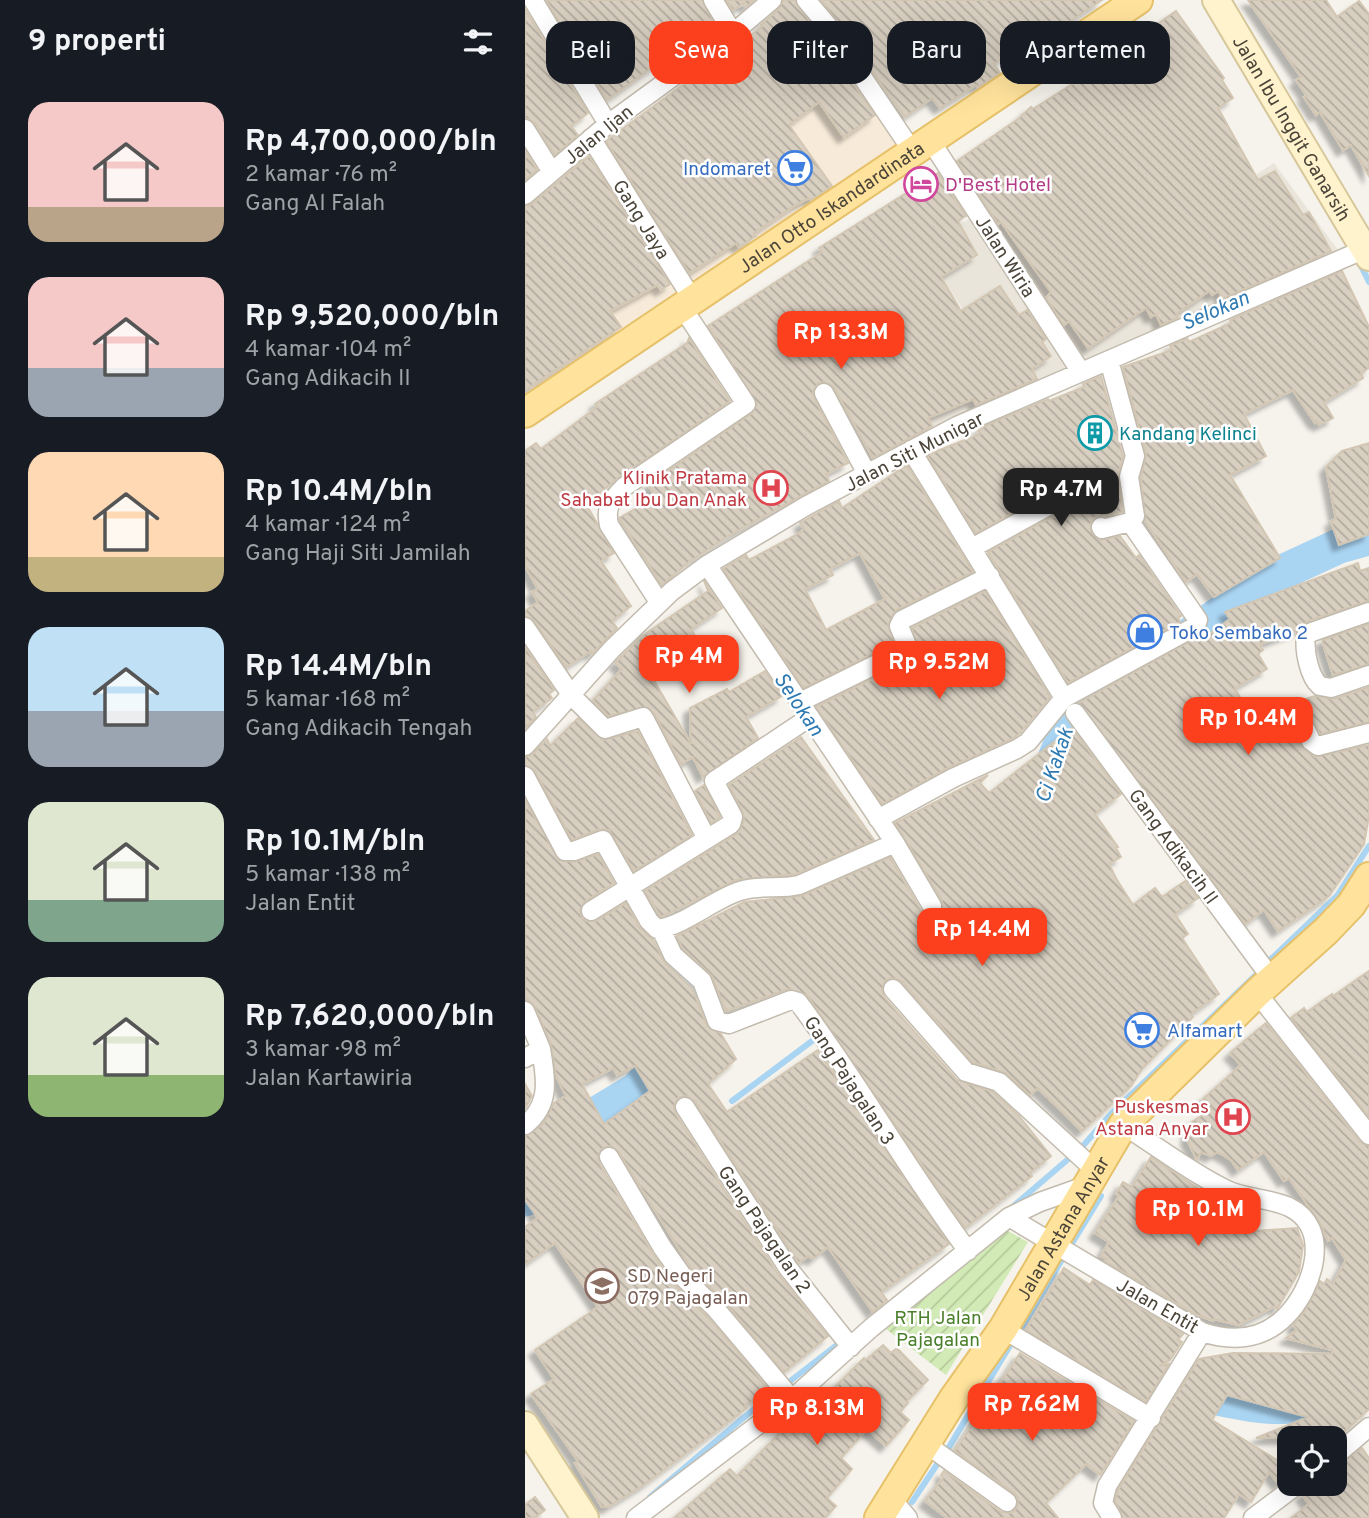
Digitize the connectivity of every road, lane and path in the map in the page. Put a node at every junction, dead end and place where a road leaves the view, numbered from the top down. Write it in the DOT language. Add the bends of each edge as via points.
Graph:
graph roads {
  1 [pos="533,0"];
  2 [pos="713,0"];
  3 [pos="772,0"];
  4 [pos="806,0"];
  5 [pos="1138,0"];
  6 [pos="1216,0"];
  7 [pos="726,21"];
  8 [pos="747,21"];
  9 [pos="663,84"];
  10 [pos="608,124"];
  11 [pos="525,129"];
  12 [pos="591,138"];
  13 [pos="921,146"];
  14 [pos="552,172"];
  15 [pos="525,195"];
  16 [pos="1367,253"];
  17 [pos="688,304"];
  18 [pos="1109,360"];
  19 [pos="1080,369"];
  20 [pos="824,393"];
  21 [pos="525,413"];
  22 [pos="911,450"];
  23 [pos="867,474"];
  24 [pos="1092,482"];
  25 [pos="1130,522"];
  26 [pos="1101,527"];
  27 [pos="972,548"];
  28 [pos="708,565"];
  29 [pos="990,576"];
  30 [pos="659,602"];
  31 [pos="1369,612"];
  32 [pos="525,627"];
  33 [pos="1369,675"];
  34 [pos="572,696"];
  35 [pos="1064,698"];
  36 [pos="805,713"];
  37 [pos="1075,713"];
  38 [pos="1306,730"];
  39 [pos="1369,733"];
  40 [pos="525,746"];
  41 [pos="525,776"];
  42 [pos="878,819"];
  43 [pos="706,839"];
  44 [pos="895,844"];
  45 [pos="1369,877"];
  46 [pos="629,886"];
  47 [pos="1360,904"];
  48 [pos="932,906"];
  49 [pos="591,911"];
  50 [pos="657,928"];
  51 [pos="1265,986"];
  52 [pos="893,989"];
  53 [pos="525,1011"];
  54 [pos="533,1054"];
  55 [pos="685,1107"];
  56 [pos="525,1125"];
  57 [pos="1123,1125"];
  58 [pos="1369,1135"];
  59 [pos="609,1157"];
  60 [pos="1092,1178"];
  61 [pos="1009,1217"];
  62 [pos="1054,1244"];
  63 [pos="968,1251"];
  64 [pos="1003,1329"];
  65 [pos="1202,1332"];
  66 [pos="847,1342"];
  67 [pos="792,1399"];
  68 [pos="1151,1418"];
  69 [pos="525,1425"];
  70 [pos="1369,1427"];
  71 [pos="1347,1446"];
  72 [pos="932,1449"];
  73 [pos="1288,1496"];
  74 [pos="1007,1502"];
  75 [pos="893,1512"];
  76 [pos="1274,1512"];
  77 [pos="585,1518"];
  78 [pos="636,1518"];
  79 [pos="1112,1518"];
  80 [pos="1253,1518"];
  1 -- 10 [label="street"];
  2 -- 7 [label="street"];
  3 -- 8 [label="street, Jalan Ijan"];
  4 -- 13 [label="street, Jalan Wiria"];
  5 -- 13 [label="main road, Jalan Otto Iskandardinata"];
  6 -- 16 [label="main road, Jalan Ibu Inggit Ganarsih"];
  9 -- 10 [label="street, Jalan Ijan"];
  10 -- 12 [label="street, Jalan Ijan"];
  11 -- 14 [label="street"];
  12 -- 14 [label="street, Jalan Ijan"];
  12 -- 17 [label="street, Gang Jaya"];
  13 -- 17 [label="main road, Jalan Otto Iskandardinata"];
  13 -- 19 [label="street, Jalan Wiria"];
  14 -- 15 [label="street, Jalan Ijan"];
  16 -- 18 [label="street, Jalan Siti Munigar"];
  17 -- 21 [label="main road, Jalan Otto Iskandardinata"];
  17 -- 30 [label="street, Gang Jaya" via="745,404 611,499 606,511 609,525"];
  18 -- 19 [label="street, Jalan Siti Munigar"];
  18 -- 25 [label="street" via="1135,456 1129,477 1135,516"];
  19 -- 22 [label="street, Jalan Siti Munigar"];
  20 -- 23 [label="street"];
  22 -- 23 [label="street, Jalan Siti Munigar"];
  22 -- 27 [label="street"];
  23 -- 28 [label="street, Jalan Siti Munigar"];
  24 -- 27 [label="street"];
  25 -- 26 [label="street"];
  25 -- 35 [label="street" via="1198,620 1192,629"];
  27 -- 29 [label="street"];
  28 -- 30 [label="street, Jalan Siti Munigar"];
  28 -- 36 [label="street"];
  29 -- 35 [label="street"];
  29 -- 36 [label="street" via="902,620 903,651"];
  30 -- 34 [label="street, Jalan Siti Munigar"];
  31 -- 33 [label="street" via="1312,632 1305,643 1313,678 1320,686 1331,688"];
  32 -- 34 [label="street"];
  34 -- 40 [label="street, Jalan Siti Munigar"];
  34 -- 43 [label="street" via="608,730 643,717"];
  35 -- 42 [label="street" via="1028,742"];
  36 -- 42 [label="street"];
  36 -- 43 [label="street" via="714,781 733,822"];
  37 -- 51 [label="street, Gang Adikacih II"];
  38 -- 39 [label="street" via="1318,746"];
  41 -- 46 [label="street, Gang Pajagalan 3" via="565,851 603,840"];
  42 -- 44 [label="street"];
  43 -- 46 [label="street"];
  44 -- 48 [label="street"];
  44 -- 50 [label="street" via="799,885 739,891"];
  45 -- 47 [label="main road, Jalan Astana Anyar"];
  46 -- 49 [label="street"];
  46 -- 50 [label="street, Gang Pajagalan 3"];
  47 -- 51 [label="main road, Jalan Astana Anyar"];
  50 -- 63 [label="street, Gang Pajagalan 3" via="702,981 714,1017 722,1023 740,1021 791,1000 798,1002"];
  51 -- 57 [label="main road, Jalan Astana Anyar"];
  51 -- 58 [label="street, Gang Adikacih II"];
  52 -- 60 [label="street" via="966,1072 999,1082"];
  53 -- 54 [label="street"];
  54 -- 56 [label="street" via="545,1096 536,1117"];
  55 -- 66 [label="street, Gang Pajagalan 2" via="788,1268"];
  57 -- 60 [label="main road, Jalan Astana Anyar"];
  57 -- 65 [label="street, Jalan Entit" via="1226,1189 1290,1208 1313,1232 1315,1255 1306,1287 1277,1326 1248,1337 1219,1338"];
  59 -- 67 [label="street" via="684,1278"];
  60 -- 61 [label="street"];
  60 -- 62 [label="main road, Jalan Astana Anyar"];
  61 -- 62 [label="street, Jalan Entit"];
  61 -- 63 [label="street"];
  62 -- 64 [label="main road, Jalan Astana Anyar"];
  62 -- 65 [label="street, Jalan Entit"];
  63 -- 66 [label="street"];
  64 -- 68 [label="street"];
  64 -- 72 [label="main road, Jalan Astana Anyar"];
  65 -- 68 [label="street"];
  66 -- 67 [label="street"];
  67 -- 78 [label="street"];
  68 -- 79 [label="street" via="1103,1496"];
  69 -- 77 [label="main road"];
  70 -- 71 [label="street"];
  72 -- 74 [label="street"];
  72 -- 75 [label="main road, Jalan Astana Anyar"];
  73 -- 76 [label="street"];
  76 -- 80 [label="street"];
}
